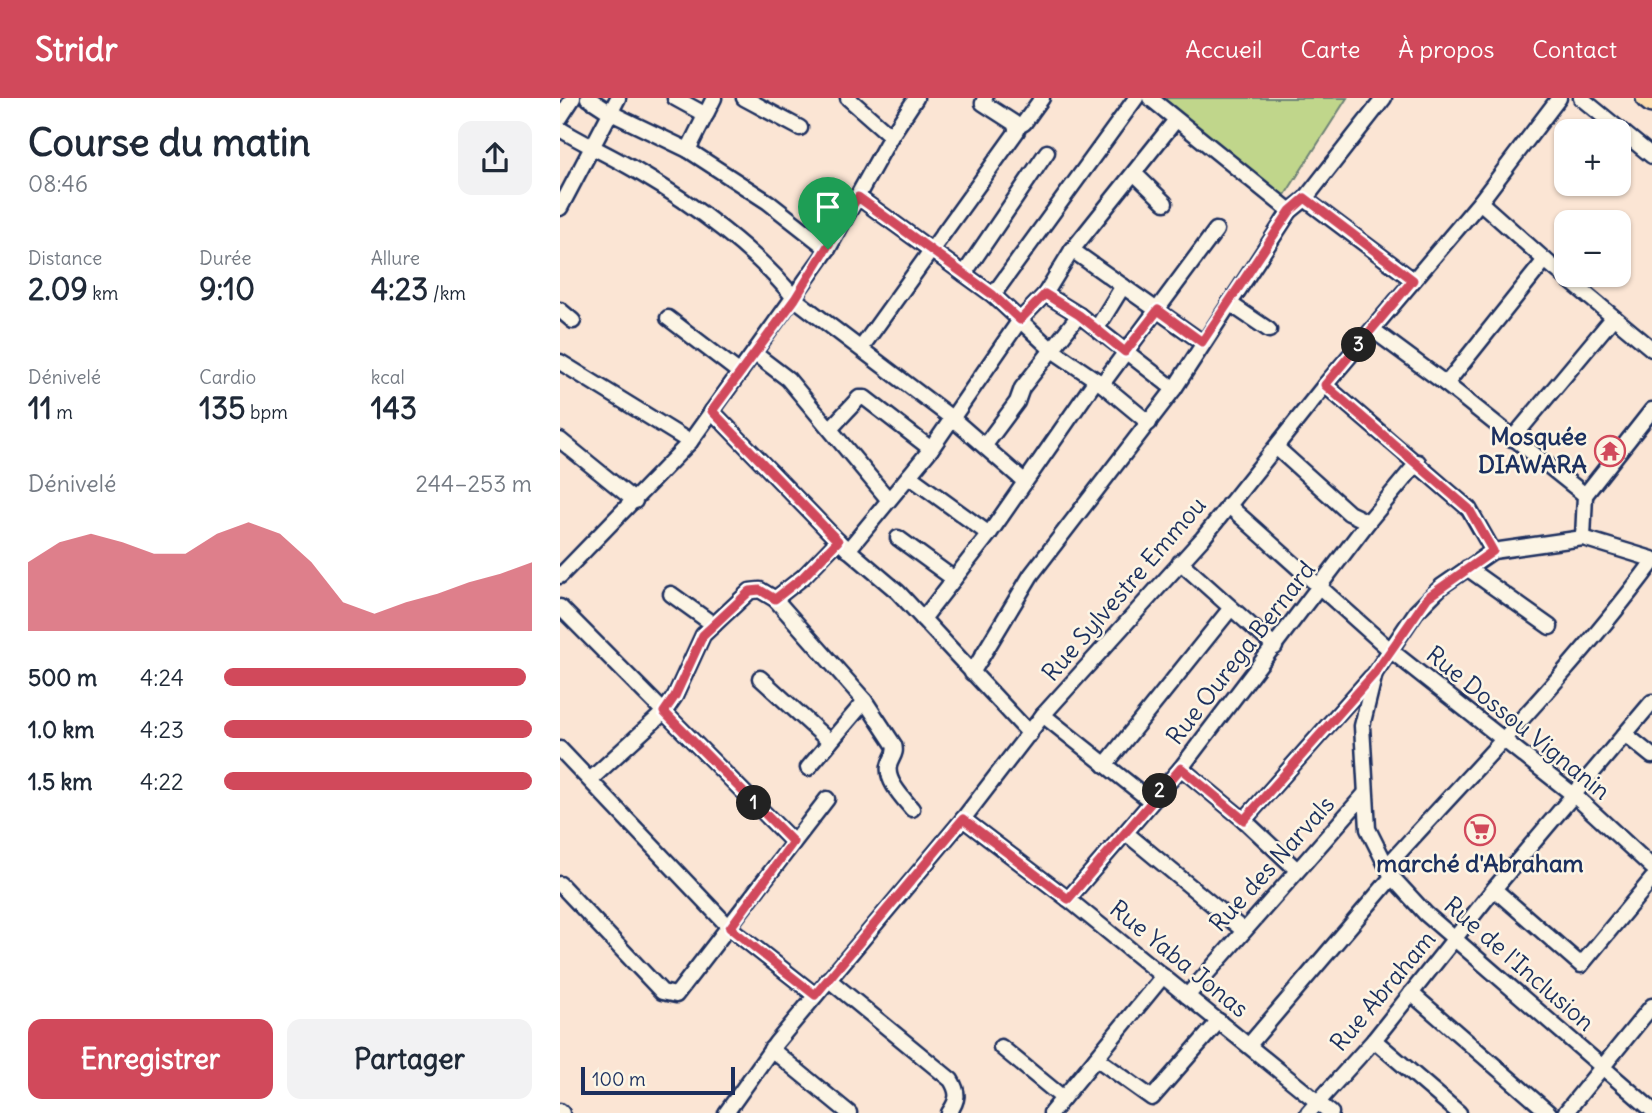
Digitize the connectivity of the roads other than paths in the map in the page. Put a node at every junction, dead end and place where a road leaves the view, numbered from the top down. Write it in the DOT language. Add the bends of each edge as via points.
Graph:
graph roads {
  1 [pos="573,98"];
  2 [pos="588,98"];
  3 [pos="618,98"];
  4 [pos="675,98"];
  5 [pos="714,98"];
  6 [pos="744,98"];
  7 [pos="848,98"];
  8 [pos="916,98"];
  9 [pos="985,98"];
  10 [pos="1042,98"];
  11 [pos="1136,98"];
  12 [pos="1150,98"];
  13 [pos="1384,98"];
  14 [pos="1559,98"];
  15 [pos="1581,98"];
  16 [pos="1647,98"];
  17 [pos="1652,102"];
  18 [pos="611,113"];
  19 [pos="706,115"];
  20 [pos="560,118"];
  21 [pos="1175,121"];
  22 [pos="1017,127"];
  23 [pos="800,128"];
  24 [pos="560,129"];
  25 [pos="891,136"];
  26 [pos="593,149"];
  27 [pos="688,150"];
  28 [pos="1047,152"];
  29 [pos="1652,156"];
  30 [pos="1133,173"];
  31 [pos="858,197"];
  32 [pos="1305,198"];
  33 [pos="1480,202"];
  34 [pos="1165,203"];
  35 [pos="560,208"];
  36 [pos="1290,211"];
  37 [pos="1216,230"];
  38 [pos="828,249"];
  39 [pos="1072,250"];
  40 [pos="930,251"];
  41 [pos="1545,260"];
  42 [pos="964,274"];
  43 [pos="1413,280"];
  44 [pos="1123,286"];
  45 [pos="1045,294"];
  46 [pos="993,295"];
  47 [pos="795,299"];
  48 [pos="1229,303"];
  49 [pos="560,310"];
  50 [pos="1158,310"];
  51 [pos="1079,315"];
  52 [pos="668,318"];
  53 [pos="1613,318"];
  54 [pos="1020,320"];
  55 [pos="573,321"];
  56 [pos="1097,328"];
  57 [pos="1269,330"];
  58 [pos="1373,330"];
  59 [pos="1202,342"];
  60 [pos="861,348"];
  61 [pos="1652,349"];
  62 [pos="1052,350"];
  63 [pos="1125,352"];
  64 [pos="754,353"];
  65 [pos="560,362"];
  66 [pos="740,373"];
  67 [pos="1099,382"];
  68 [pos="1446,384"];
  69 [pos="1325,385"];
  70 [pos="1174,389"];
  71 [pos="1652,410"];
  72 [pos="712,411"];
  73 [pos="953,419"];
  74 [pos="1149,423"];
  75 [pos="831,428"];
  76 [pos="1512,439"];
  77 [pos="560,440"];
  78 [pos="690,442"];
  79 [pos="985,445"];
  80 [pos="1277,448"];
  81 [pos="931,449"];
  82 [pos="1418,462"];
  83 [pos="908,476"];
  84 [pos="1024,481"];
  85 [pos="1585,495"];
  86 [pos="888,499"];
  87 [pos="635,501"];
  88 [pos="1228,505"];
  89 [pos="1368,522"];
  90 [pos="989,534"];
  91 [pos="898,538"];
  92 [pos="1583,538"];
  93 [pos="843,545"];
  94 [pos="1493,551"];
  95 [pos="1652,561"];
  96 [pos="1180,562"];
  97 [pos="1467,568"];
  98 [pos="560,576"];
  99 [pos="954,579"];
  100 [pos="1321,587"];
  101 [pos="671,594"];
  102 [pos="775,599"];
  103 [pos="560,607"];
  104 [pos="1231,608"];
  105 [pos="923,619"];
  106 [pos="714,625"];
  107 [pos="1550,626"];
  108 [pos="1275,647"];
  109 [pos="1389,649"];
  110 [pos="972,673"];
  111 [pos="1375,673"];
  112 [pos="761,678"];
  113 [pos="865,701"];
  114 [pos="1652,702"];
  115 [pos="664,712"];
  116 [pos="1043,715"];
  117 [pos="1030,734"];
  118 [pos="1626,735"];
  119 [pos="1505,740"];
  120 [pos="830,742"];
  121 [pos="560,749"];
  122 [pos="1652,756"];
  123 [pos="1105,765"];
  124 [pos="808,768"];
  125 [pos="1181,768"];
  126 [pos="591,779"];
  127 [pos="1364,794"];
  128 [pos="1575,796"];
  129 [pos="827,799"];
  130 [pos="1151,801"];
  131 [pos="912,809"];
  132 [pos="963,819"];
  133 [pos="1244,820"];
  134 [pos="1126,833"];
  135 [pos="793,842"];
  136 [pos="1652,867"];
  137 [pos="1296,869"];
  138 [pos="1390,871"];
  139 [pos="1652,879"];
  140 [pos="560,884"];
  141 [pos="1494,889"];
  142 [pos="1068,899"];
  143 [pos="730,928"];
  144 [pos="1243,930"];
  145 [pos="1456,939"];
  146 [pos="1163,976"];
  147 [pos="828,979"];
  148 [pos="1411,993"];
  149 [pos="815,995"];
  150 [pos="1187,996"];
  151 [pos="1652,1006"];
  152 [pos="1219,1021"];
  153 [pos="1374,1040"];
  154 [pos="1249,1045"];
  155 [pos="1001,1047"];
  156 [pos="771,1049"];
  157 [pos="1096,1058"];
  158 [pos="1603,1068"];
  159 [pos="1063,1098"];
  160 [pos="1313,1108"];
  161 [pos="1652,1110"];
  162 [pos="726,1113"];
  163 [pos="849,1113"];
  164 [pos="949,1113"];
  165 [pos="1051,1113"];
  166 [pos="1331,1113"];
  167 [pos="1459,1113"];
  168 [pos="1549,1113"];
  169 [pos="1565,1113"];
  1 -- 20 [label="street"];
  2 -- 18 [label="street"];
  3 -- 18 [label="street"];
  4 -- 19 [label="street"];
  5 -- 19 [label="street"];
  6 -- 23 [label="street"];
  7 -- 25 [label="street"];
  8 -- 25 [label="street"];
  9 -- 22 [label="street" via="983,103"];
  10 -- 22 [label="street"];
  11 -- 46 [label="street"];
  12 -- 21 [label="street"];
  13 -- 32 [label="street"];
  14 -- 33 [label="street, Rue Sylvestre Emmou"];
  15 -- 29 [label="street"];
  16 -- 17 [label="highway"];
  18 -- 26 [label="street"];
  18 -- 27 [label="street"];
  19 -- 27 [label="street"];
  21 -- 30 [label="street"];
  21 -- 36 [label="street"];
  22 -- 40 [label="street"];
  24 -- 26 [label="street"];
  25 -- 31 [label="street"];
  26 -- 35 [label="street"];
  26 -- 47 [label="street" via="643,174 697,211 781,280"];
  27 -- 38 [label="street" via="768,201"];
  28 -- 42 [label="street"];
  30 -- 34 [label="street"];
  30 -- 39 [label="street"];
  31 -- 38 [label="street"];
  31 -- 40 [label="street"];
  32 -- 36 [label="street"];
  32 -- 43 [label="street"];
  33 -- 41 [label="street"];
  33 -- 43 [label="street, Rue Sylvestre Emmou"];
  36 -- 48 [label="street"];
  37 -- 50 [label="street"];
  38 -- 47 [label="street"];
  39 -- 44 [label="street"];
  39 -- 45 [label="street"];
  40 -- 42 [label="street"];
  40 -- 60 [label="street"];
  41 -- 53 [label="street"];
  41 -- 68 [label="street"];
  42 -- 46 [label="street"];
  43 -- 58 [label="street, Rue Sylvestre Emmou"];
  44 -- 50 [label="street"];
  44 -- 56 [label="street"];
  45 -- 51 [label="street"];
  45 -- 54 [label="street"];
  46 -- 54 [label="street"];
  47 -- 60 [label="street"];
  47 -- 64 [label="street"];
  48 -- 57 [label="street"];
  48 -- 59 [label="street"];
  49 -- 55 [label="street"];
  50 -- 59 [label="street"];
  50 -- 63 [label="street"];
  51 -- 56 [label="street"];
  51 -- 62 [label="street"];
  52 -- 66 [label="street"];
  53 -- 61 [label="street"];
  53 -- 76 [label="street"];
  54 -- 62 [label="street"];
  54 -- 73 [label="street"];
  56 -- 63 [label="street"];
  58 -- 68 [label="street"];
  58 -- 69 [label="street, Rue Sylvestre Emmou"];
  59 -- 70 [label="street"];
  60 -- 73 [label="street"];
  62 -- 67 [label="street"];
  62 -- 79 [label="street"];
  63 -- 67 [label="street"];
  63 -- 70 [label="street"];
  64 -- 66 [label="street"];
  64 -- 75 [label="street" via="788,379"];
  65 -- 78 [label="street"];
  66 -- 72 [label="street"];
  67 -- 74 [label="street"];
  67 -- 84 [label="street"];
  68 -- 76 [label="street"];
  69 -- 80 [label="street, Rue Sylvestre Emmou"];
  69 -- 82 [label="street"];
  70 -- 74 [label="street"];
  71 -- 85 [label="street"];
  72 -- 78 [label="street"];
  72 -- 93 [label="street"];
  73 -- 79 [label="street"];
  73 -- 81 [label="street"];
  74 -- 110 [label="street" via="1031,575"];
  75 -- 81 [label="street" via="859,398 865,398"];
  75 -- 86 [label="street"];
  76 -- 85 [label="street"];
  77 -- 87 [label="street"];
  78 -- 87 [label="street"];
  79 -- 84 [label="street"];
  80 -- 88 [label="street, Rue Sylvestre Emmou"];
  80 -- 89 [label="street" via="1349,513"];
  81 -- 83 [label="street"];
  82 -- 89 [label="street, Rue Ourega Bernard"];
  82 -- 94 [label="street" via="1469,509"];
  83 -- 86 [label="street"];
  83 -- 90 [label="street"];
  84 -- 90 [label="street"];
  85 -- 92 [label="street"];
  86 -- 93 [label="street"];
  87 -- 98 [label="street"];
  88 -- 96 [label="street, Rue Sylvestre Emmou"];
  88 -- 100 [label="street, Rue Dossou Vignanin"];
  89 -- 100 [label="street, Rue Ourega Bernard"];
  90 -- 99 [label="street"];
  91 -- 99 [label="street"];
  92 -- 94 [label="street, Rue de l'Inclusion"];
  92 -- 95 [label="street, Rue de l'Inclusion"];
  93 -- 102 [label="street"];
  93 -- 105 [label="street"];
  94 -- 97 [label="street, Rue de l'Inclusion"];
  95 -- 119 [label="street"];
  96 -- 104 [label="street"];
  96 -- 116 [label="street, Rue Sylvestre Emmou"];
  97 -- 107 [label="street"];
  97 -- 109 [label="street, Rue de l'Inclusion" via="1428,597"];
  99 -- 105 [label="street"];
  100 -- 108 [label="street, Rue Ourega Bernard"];
  100 -- 109 [label="street, Rue Dossou Vignanin"];
  101 -- 106 [label="street"];
  102 -- 106 [label="street" via="760,590 750,591"];
  102 -- 113 [label="street"];
  103 -- 115 [label="street"];
  104 -- 108 [label="street"];
  104 -- 123 [label="street"];
  105 -- 110 [label="street"];
  106 -- 115 [label="street" via="697,644"];
  108 -- 125 [label="street, Rue Ourega Bernard"];
  109 -- 111 [label="street, Rue de l'Inclusion"];
  109 -- 119 [label="street, Rue Dossou Vignanin"];
  110 -- 117 [label="street"];
  111 -- 127 [label="street, Rue de l'Inclusion" via="1362,726"];
  111 -- 133 [label="street"];
  112 -- 120 [label="street"];
  113 -- 120 [label="street"];
  113 -- 131 [label="street" via="896,748 888,769 890,778"];
  114 -- 118 [label="street, Rue Abraham"];
  115 -- 126 [label="street"];
  115 -- 135 [label="street"];
  116 -- 117 [label="street, Rue Sylvestre Emmou"];
  116 -- 123 [label="street"];
  117 -- 132 [label="street, Rue Sylvestre Emmou"];
  118 -- 122 [label="street"];
  118 -- 128 [label="street, Rue Abraham"];
  119 -- 128 [label="street, Rue Dossou Vignanin"];
  119 -- 138 [label="street"];
  120 -- 124 [label="street"];
  121 -- 126 [label="street"];
  123 -- 130 [label="street"];
  125 -- 130 [label="street, Rue Ourega Bernard"];
  125 -- 133 [label="street"];
  126 -- 143 [label="street"];
  127 -- 137 [label="street, Rue des Narvals"];
  127 -- 138 [label="street, Rue de l'Inclusion" via="1368,829"];
  128 -- 136 [label="street, Rue Dossou Vignanin"];
  128 -- 141 [label="street, Rue Abraham"];
  129 -- 135 [label="street"];
  130 -- 134 [label="street, Rue Ourega Bernard"];
  132 -- 142 [label="street, Rue Yaba Jonas"];
  132 -- 147 [label="street, Rue Sylvestre Emmou"];
  133 -- 137 [label="street"];
  134 -- 142 [label="street, Rue Ourega Bernard"];
  134 -- 144 [label="street"];
  135 -- 143 [label="street"];
  137 -- 144 [label="street, Rue des Narvals"];
  138 -- 145 [label="street, Rue de l'Inclusion" via="1426,914"];
  138 -- 154 [label="street"];
  139 -- 141 [label="street" via="1581,965"];
  140 -- 143 [label="street" via="662,992 670,995 680,992"];
  141 -- 145 [label="street, Rue Abraham"];
  142 -- 146 [label="street, Rue Yaba Jonas"];
  143 -- 149 [label="street"];
  144 -- 150 [label="street, Rue des Narvals"];
  145 -- 148 [label="street, Rue Abraham"];
  145 -- 158 [label="street, Rue de l'Inclusion"];
  146 -- 150 [label="street, Rue Yaba Jonas"];
  146 -- 157 [label="street"];
  147 -- 149 [label="street, Rue Sylvestre Emmou"];
  147 -- 164 [label="street" via="951,1080 958,1099"];
  148 -- 153 [label="street, Rue Abraham"];
  148 -- 168 [label="street"];
  149 -- 156 [label="street, Rue Sylvestre Emmou"];
  150 -- 152 [label="street, Rue Yaba Jonas"];
  151 -- 158 [label="street"];
  152 -- 154 [label="street, Rue Yaba Jonas"];
  152 -- 157 [label="street" via="1152,1098"];
  153 -- 160 [label="street, Rue Abraham"];
  153 -- 167 [label="street"];
  154 -- 160 [label="street, Rue Yaba Jonas"];
  155 -- 159 [label="street"];
  156 -- 162 [label="street, Rue Sylvestre Emmou"];
  156 -- 163 [label="street"];
  157 -- 159 [label="street"];
  158 -- 161 [label="street, Rue de l'Inclusion"];
  158 -- 169 [label="street"];
  159 -- 165 [label="street"];
  160 -- 166 [label="street, Rue Yaba Jonas"];
}
